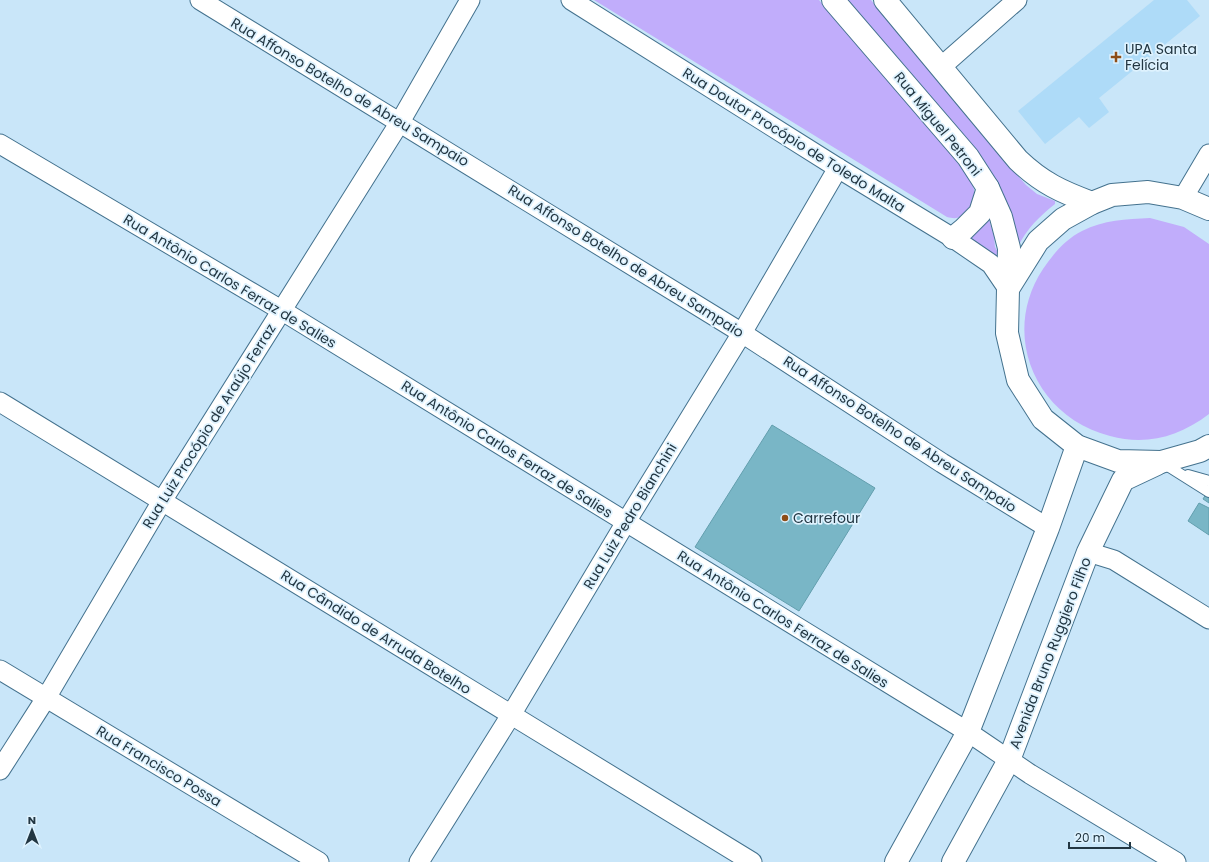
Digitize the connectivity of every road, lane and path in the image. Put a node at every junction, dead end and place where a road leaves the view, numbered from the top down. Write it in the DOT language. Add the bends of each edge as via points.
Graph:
graph roads {
  1 [pos="200,0"];
  2 [pos="470,0"];
  3 [pos="571,0"];
  4 [pos="833,0"];
  5 [pos="885,0"];
  6 [pos="1017,0"];
  7 [pos="941,67"];
  8 [pos="400,122"];
  9 [pos="0,144"];
  10 [pos="1209,154"];
  11 [pos="838,168"];
  12 [pos="988,188"];
  13 [pos="1183,198"];
  14 [pos="1092,202"];
  15 [pos="1209,209"];
  16 [pos="954,238"];
  17 [pos="1008,289"];
  18 [pos="281,310"];
  19 [pos="742,333"];
  20 [pos="0,402"];
  21 [pos="1077,446"];
  22 [pos="1209,446"];
  23 [pos="1169,467"];
  24 [pos="1209,481"];
  25 [pos="1209,492"];
  26 [pos="162,501"];
  27 [pos="626,522"];
  28 [pos="1048,528"];
  29 [pos="1088,552"];
  30 [pos="1209,619"];
  31 [pos="0,670"];
  32 [pos="46,698"];
  33 [pos="511,715"];
  34 [pos="968,732"];
  35 [pos="1010,760"];
  36 [pos="0,770"];
  37 [pos="319,862"];
  38 [pos="419,862"];
  39 [pos="752,862"];
  40 [pos="896,862"];
  41 [pos="953,862"];
  42 [pos="1176,862"];
  1 -- 8 [label="street, Rua Affonso Botelho de Abreu Sampaio"];
  2 -- 8 [label="street, Rua Luiz Procópio de Araújo Ferraz"];
  3 -- 11 [label="street, Rua Doutor Procópio de Toledo Malta"];
  4 -- 12 [label="main road, Rua Miguel Petroni" via="968,157"];
  5 -- 7 [label="main road"];
  6 -- 7 [label="street"];
  7 -- 14 [label="main road" via="1018,160 1035,176 1068,194"];
  8 -- 18 [label="street, Rua Luiz Procópio de Araújo Ferraz"];
  8 -- 19 [label="street, Rua Affonso Botelho de Abreu Sampaio"];
  9 -- 18 [label="street, Rua Antônio Carlos Ferraz de Salies"];
  10 -- 13 [label="street"];
  11 -- 16 [label="street, Rua Doutor Procópio de Toledo Malta"];
  11 -- 19 [label="street, Rua Luiz Pedro Bianchini"];
  12 -- 16 [label="main road" via="980,213"];
  12 -- 17 [label="main road, Rua Miguel Petroni" via="1001,217 1009,248"];
  13 -- 14 [label="main road" via="1148,192 1112,196"];
  13 -- 15 [label="main road"];
  14 -- 17 [label="main road" via="1063,219 1038,241"];
  16 -- 17 [label="street, Rua Doutor Procópio de Toledo Malta" via="991,264"];
  17 -- 21 [label="main road, Rua Miguel Petroni" via="1007,333 1018,380 1043,419"];
  18 -- 26 [label="street, Rua Luiz Procópio de Araújo Ferraz"];
  18 -- 27 [label="street, Rua Antônio Carlos Ferraz de Salies"];
  19 -- 27 [label="street, Rua Luiz Pedro Bianchini"];
  19 -- 28 [label="street, Rua Affonso Botelho de Abreu Sampaio" via="942,463"];
  20 -- 26 [label="street, Rua Cândido de Arruda Botelho"];
  21 -- 23 [label="main road, Rua Miguel Petroni" via="1118,461"];
  21 -- 28 [label="main road"];
  22 -- 23 [label="main road"];
  23 -- 24 [label="lane"];
  23 -- 25 [label="lane"];
  23 -- 29 [label="main road, Avenida Bruno Ruggiero Filho" via="1123,480"];
  26 -- 32 [label="street, Rua Luiz Procópio de Araújo Ferraz"];
  26 -- 33 [label="street, Rua Cândido de Arruda Botelho"];
  27 -- 33 [label="street, Rua Luiz Pedro Bianchini"];
  27 -- 34 [label="street, Rua Antônio Carlos Ferraz de Salies"];
  28 -- 34 [label="main road"];
  29 -- 30 [label="street" via="1114,560"];
  29 -- 35 [label="main road, Avenida Bruno Ruggiero Filho"];
  31 -- 32 [label="street, Rua Francisco Possa"];
  32 -- 36 [label="street, Rua Luiz Procópio de Araújo Ferraz"];
  32 -- 37 [label="street, Rua Francisco Possa"];
  33 -- 38 [label="street, Rua Luiz Pedro Bianchini"];
  33 -- 39 [label="street, Rua Cândido de Arruda Botelho"];
  34 -- 35 [label="street, Rua Antônio Carlos Ferraz de Salies"];
  34 -- 40 [label="main road"];
  35 -- 41 [label="main road, Avenida Bruno Ruggiero Filho"];
  35 -- 42 [label="street, Rua Antônio Carlos Ferraz de Salies"];
}
